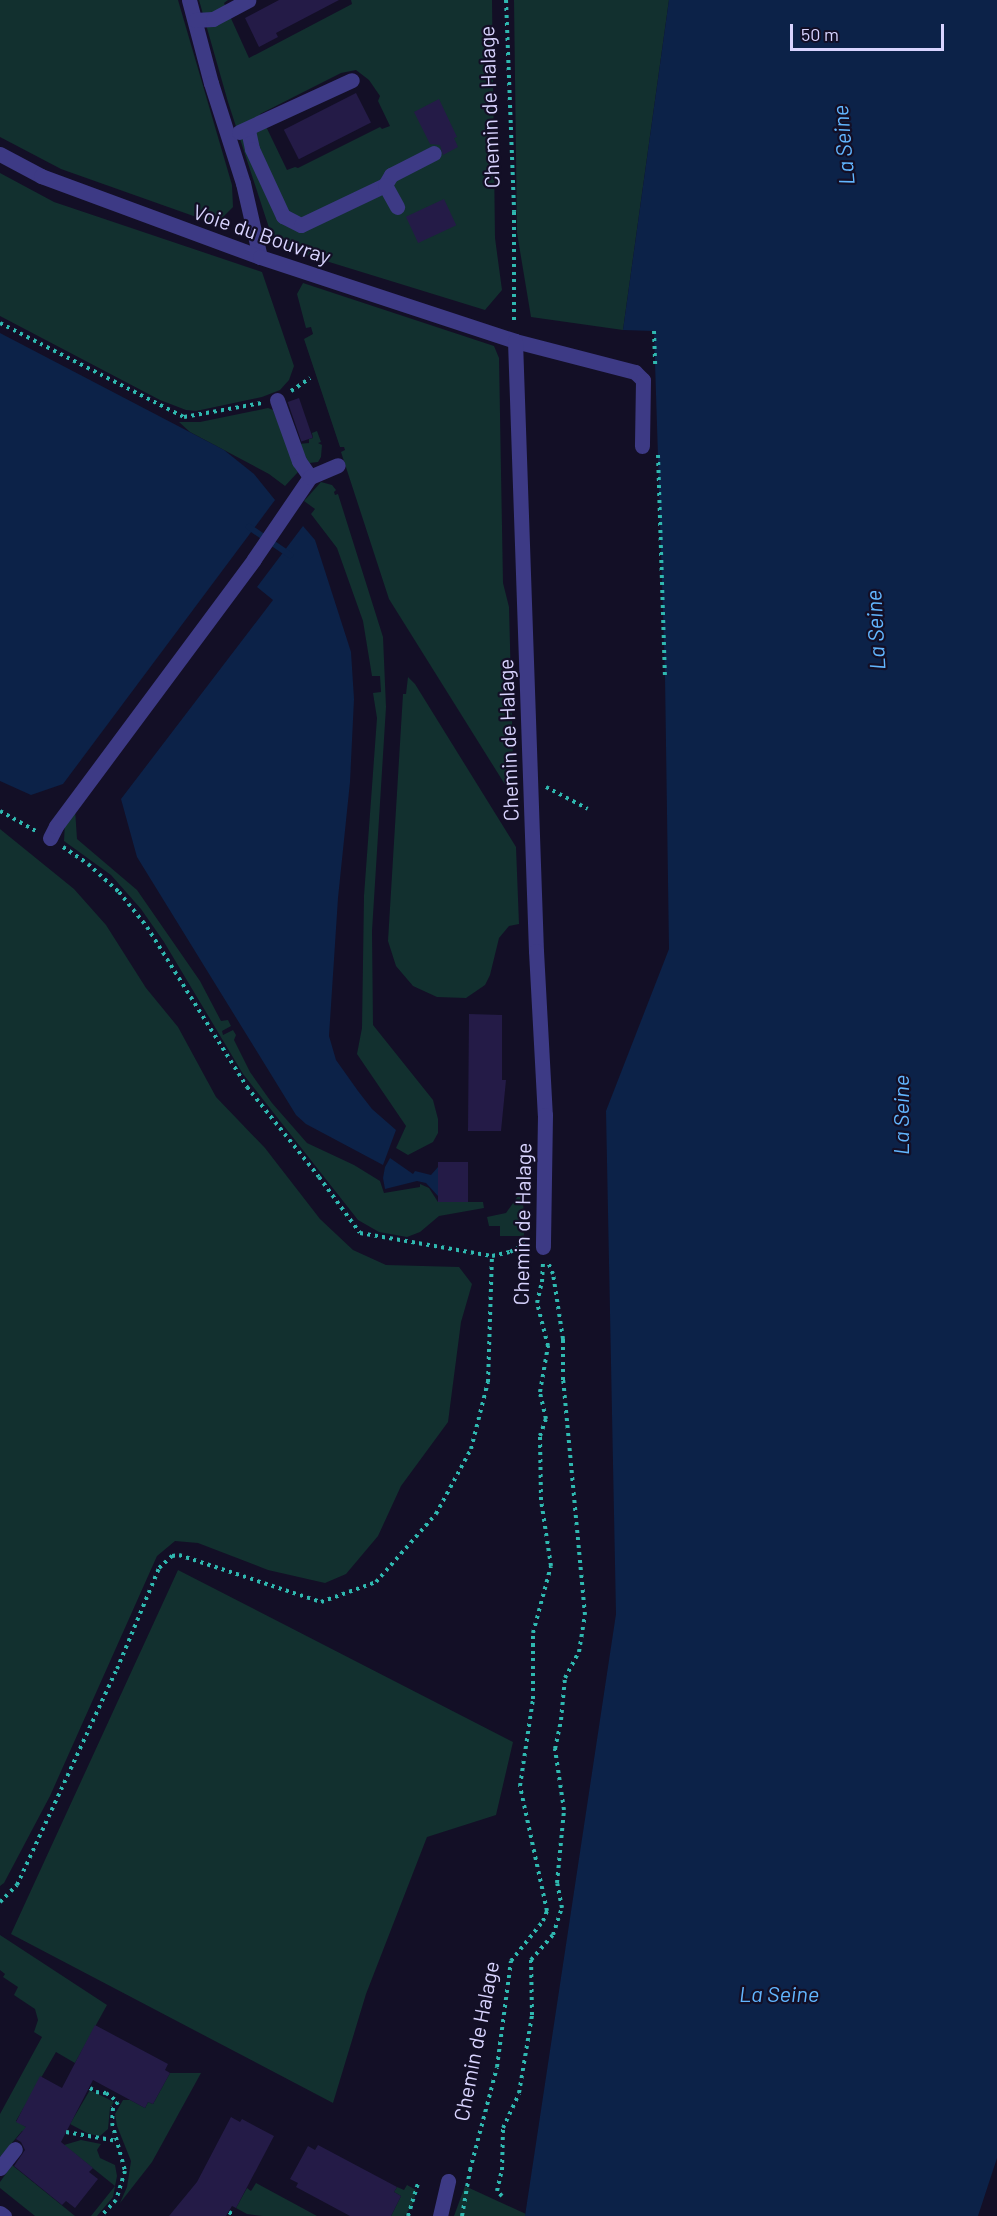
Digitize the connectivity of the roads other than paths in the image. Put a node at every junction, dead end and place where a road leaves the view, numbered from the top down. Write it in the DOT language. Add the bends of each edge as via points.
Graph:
graph roads {
  1 [pos="189,0"];
  2 [pos="248,0"];
  3 [pos="195,20"];
  4 [pos="352,80"];
  5 [pos="248,130"];
  6 [pos="228,135"];
  7 [pos="434,153"];
  8 [pos="0,154"];
  9 [pos="385,185"];
  10 [pos="397,207"];
  11 [pos="260,257"];
  12 [pos="515,341"];
  13 [pos="277,400"];
  14 [pos="650,445"];
  15 [pos="338,465"];
  16 [pos="310,477"];
  17 [pos="50,838"];
  18 [pos="543,1247"];
  19 [pos="15,2150"];
  20 [pos="0,2168"];
  21 [pos="448,2181"];
  22 [pos="0,2212"];
  23 [pos="4,2216"];
  24 [pos="440,2216"];
  1 -- 3 [label="street"];
  2 -- 3 [label="street" via="213,19"];
  3 -- 6 [label="street"];
  4 -- 5 [label="street"];
  5 -- 6 [label="street"];
  5 -- 9 [label="street" via="252,149 284,216 292,222 307,224"];
  6 -- 11 [label="street"];
  7 -- 9 [label="street" via="391,175"];
  8 -- 11 [label="street, Voie du Bouvray" via="41,176"];
  9 -- 10 [label="street"];
  11 -- 12 [label="street, Voie du Bouvray"];
  12 -- 14 [label="street, Voie du Bouvray" via="635,372 643,380"];
  12 -- 18 [label="street, Chemin de Halage" via="545,1115"];
  13 -- 16 [label="street" via="299,461"];
  15 -- 16 [label="street"];
  16 -- 17 [label="street" via="254,560"];
  19 -- 20 [label="street"];
  21 -- 24 [label="street"];
  22 -- 23 [label="street"];
}
